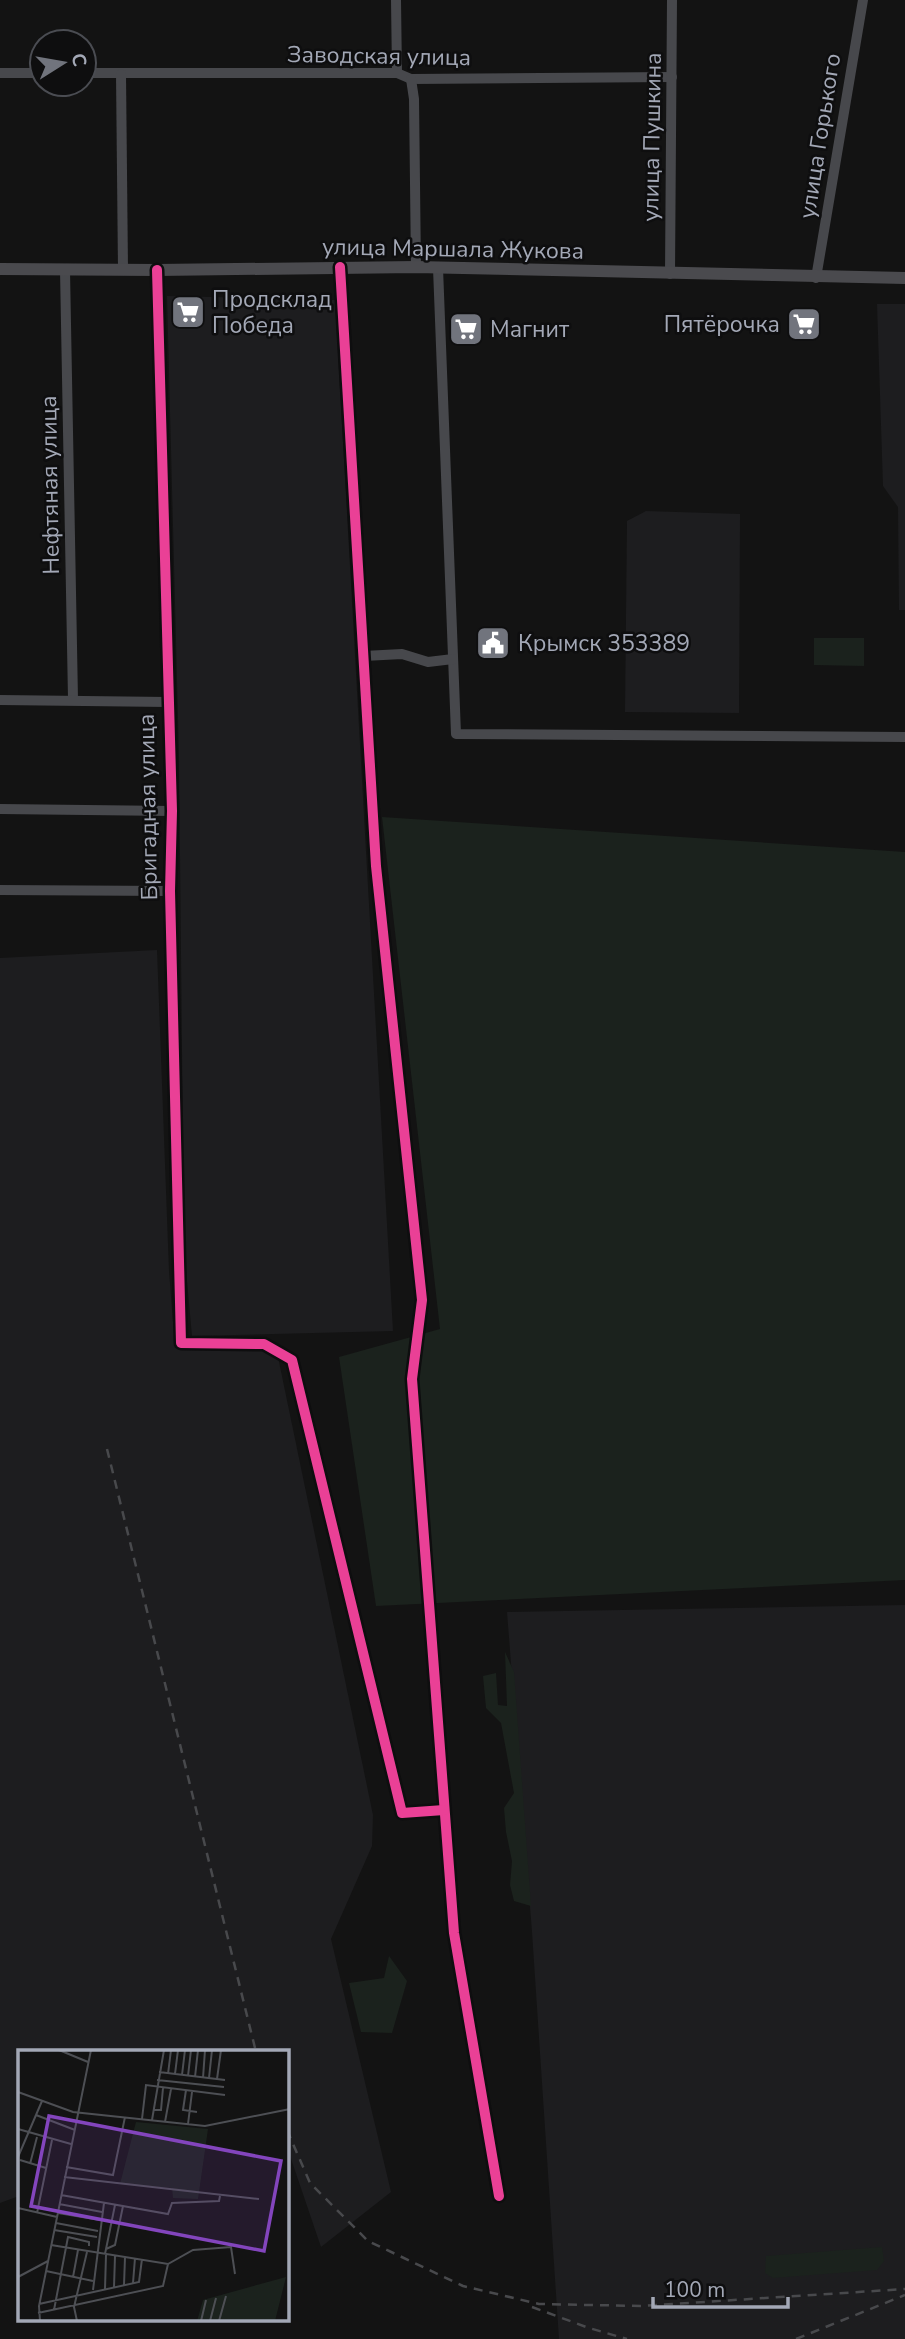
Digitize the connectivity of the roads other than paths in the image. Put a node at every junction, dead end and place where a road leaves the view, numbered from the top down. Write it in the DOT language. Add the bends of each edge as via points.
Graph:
graph roads {
  1 [pos="396,0"];
  2 [pos="672,0"];
  3 [pos="863,0"];
  4 [pos="0,73"];
  5 [pos="28,73"];
  6 [pos="397,73"];
  7 [pos="98,74"];
  8 [pos="121,74"];
  9 [pos="672,77"];
  10 [pos="411,79"];
  11 [pos="340,267"];
  12 [pos="415,267"];
  13 [pos="438,268"];
  14 [pos="0,269"];
  15 [pos="65,270"];
  16 [pos="123,270"];
  17 [pos="157,271"];
  18 [pos="670,274"];
  19 [pos="816,278"];
  20 [pos="905,278"];
  21 [pos="363,656"];
  22 [pos="453,659"];
  23 [pos="73,699"];
  24 [pos="0,700"];
  25 [pos="168,702"];
  26 [pos="905,737"];
  27 [pos="0,809"];
  28 [pos="172,811"];
  29 [pos="0,890"];
  30 [pos="170,891"];
  31 [pos="444,1810"];
  32 [pos="499,2196"];
  1 -- 6 [label="street"];
  2 -- 9 [label="street, улица Пушкина"];
  3 -- 19 [label="street, улица Горького"];
  4 -- 5 [label="street"];
  6 -- 8 [label="street, Заводская улица"];
  6 -- 10 [label="street, Заводская улица"];
  7 -- 8 [label="street, Заводская улица"];
  8 -- 16 [label="street"];
  9 -- 10 [label="street, Заводская улица"];
  9 -- 18 [label="street, улица Пушкина"];
  10 -- 12 [label="street"];
  11 -- 12 [label="main road, улица Маршала Жукова"];
  11 -- 17 [label="main road, улица Маршала Жукова"];
  11 -- 21 [label="street"];
  12 -- 13 [label="main road, улица Маршала Жукова"];
  13 -- 18 [label="main road, улица Маршала Жукова"];
  13 -- 22 [label="street"];
  14 -- 15 [label="main road, улица Маршала Жукова"];
  15 -- 16 [label="main road, улица Маршала Жукова"];
  15 -- 23 [label="street, Нефтяная улица"];
  16 -- 17 [label="main road, улица Маршала Жукова"];
  17 -- 25 [label="street, Бригадная улица"];
  18 -- 19 [label="main road, улица Маршала Жукова"];
  19 -- 20 [label="main road, улица Маршала Жукова"];
  21 -- 22 [label="street" via="402,654 428,662"];
  21 -- 31 [label="street" via="376,866 422,1300 412,1379"];
  22 -- 26 [label="street" via="456,734"];
  23 -- 24 [label="street"];
  23 -- 25 [label="street"];
  25 -- 28 [label="street, Бригадная улица"];
  27 -- 28 [label="street"];
  28 -- 30 [label="street, Бригадная улица"];
  29 -- 30 [label="street"];
  30 -- 31 [label="street, Бригадная улица" via="181,1343 264,1344 292,1360 402,1813"];
  31 -- 32 [label="street" via="454,1933"];
}
